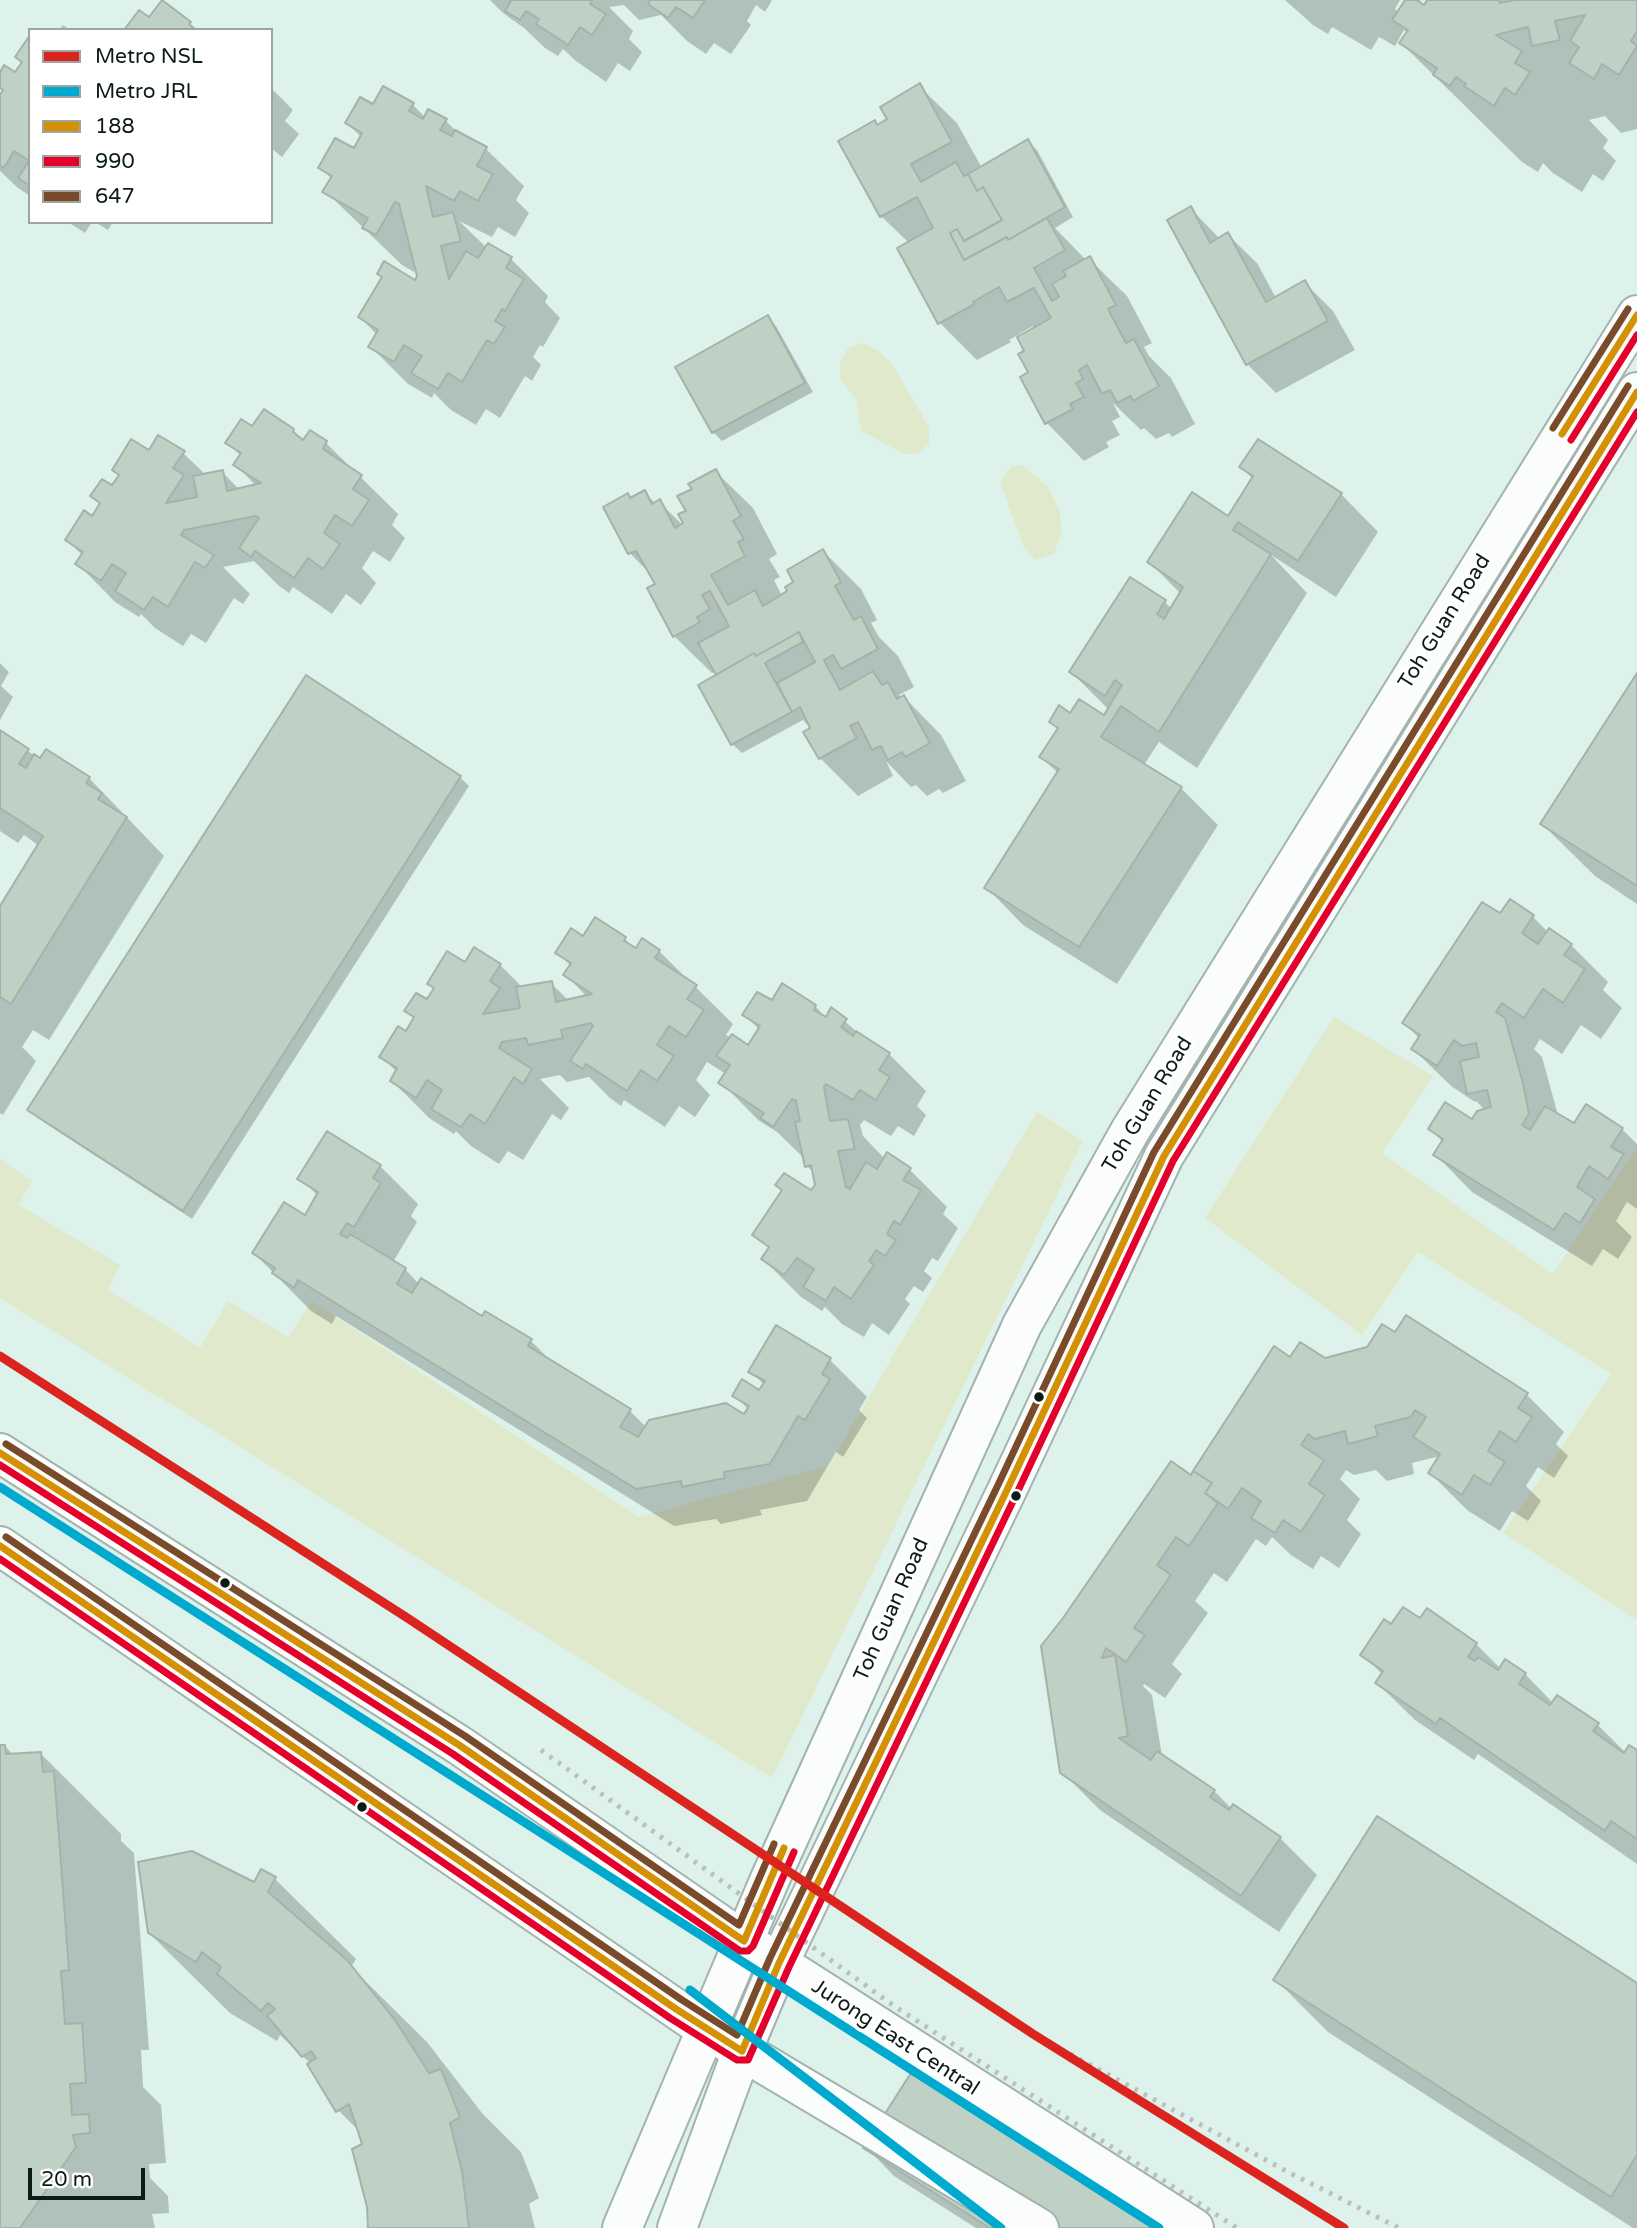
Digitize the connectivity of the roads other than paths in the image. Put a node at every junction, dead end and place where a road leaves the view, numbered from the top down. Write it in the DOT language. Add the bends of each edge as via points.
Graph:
graph roads {
  1 [pos="1637,314"];
  2 [pos="1590,390"];
  3 [pos="1630,403"];
  4 [pos="1130,1131"];
  5 [pos="1164,1156"];
  6 [pos="0,1453"];
  7 [pos="0,1546"];
  8 [pos="744,1941"];
  9 [pos="779,1963"];
  10 [pos="707,2030"];
  11 [pos="742,2051"];
  12 [pos="622,2228"];
  13 [pos="677,2228"];
  14 [pos="1039,2228"];
  15 [pos="1194,2228"];
  1 -- 2 [label="street, Toh Guan Road"];
  2 -- 3 [label="street"];
  2 -- 4 [label="street, Toh Guan Road"];
  3 -- 5 [label="street, Toh Guan Road"];
  4 -- 5 [label="street"];
  4 -- 8 [label="street, Toh Guan Road" via="1022,1325"];
  5 -- 9 [label="street, Toh Guan Road"];
  6 -- 8 [label="street, Jurong East Central" via="459,1745"];
  7 -- 10 [label="street"];
  8 -- 9 [label="street, Jurong East Central"];
  8 -- 10 [label="street, Toh Guan Road"];
  9 -- 11 [label="street, Toh Guan Road"];
  9 -- 15 [label="street, Jurong East Central"];
  10 -- 11 [label="street"];
  10 -- 12 [label="street, Toh Guan Road"];
  11 -- 13 [label="street, Toh Guan Road"];
  11 -- 14 [label="street"];
}
